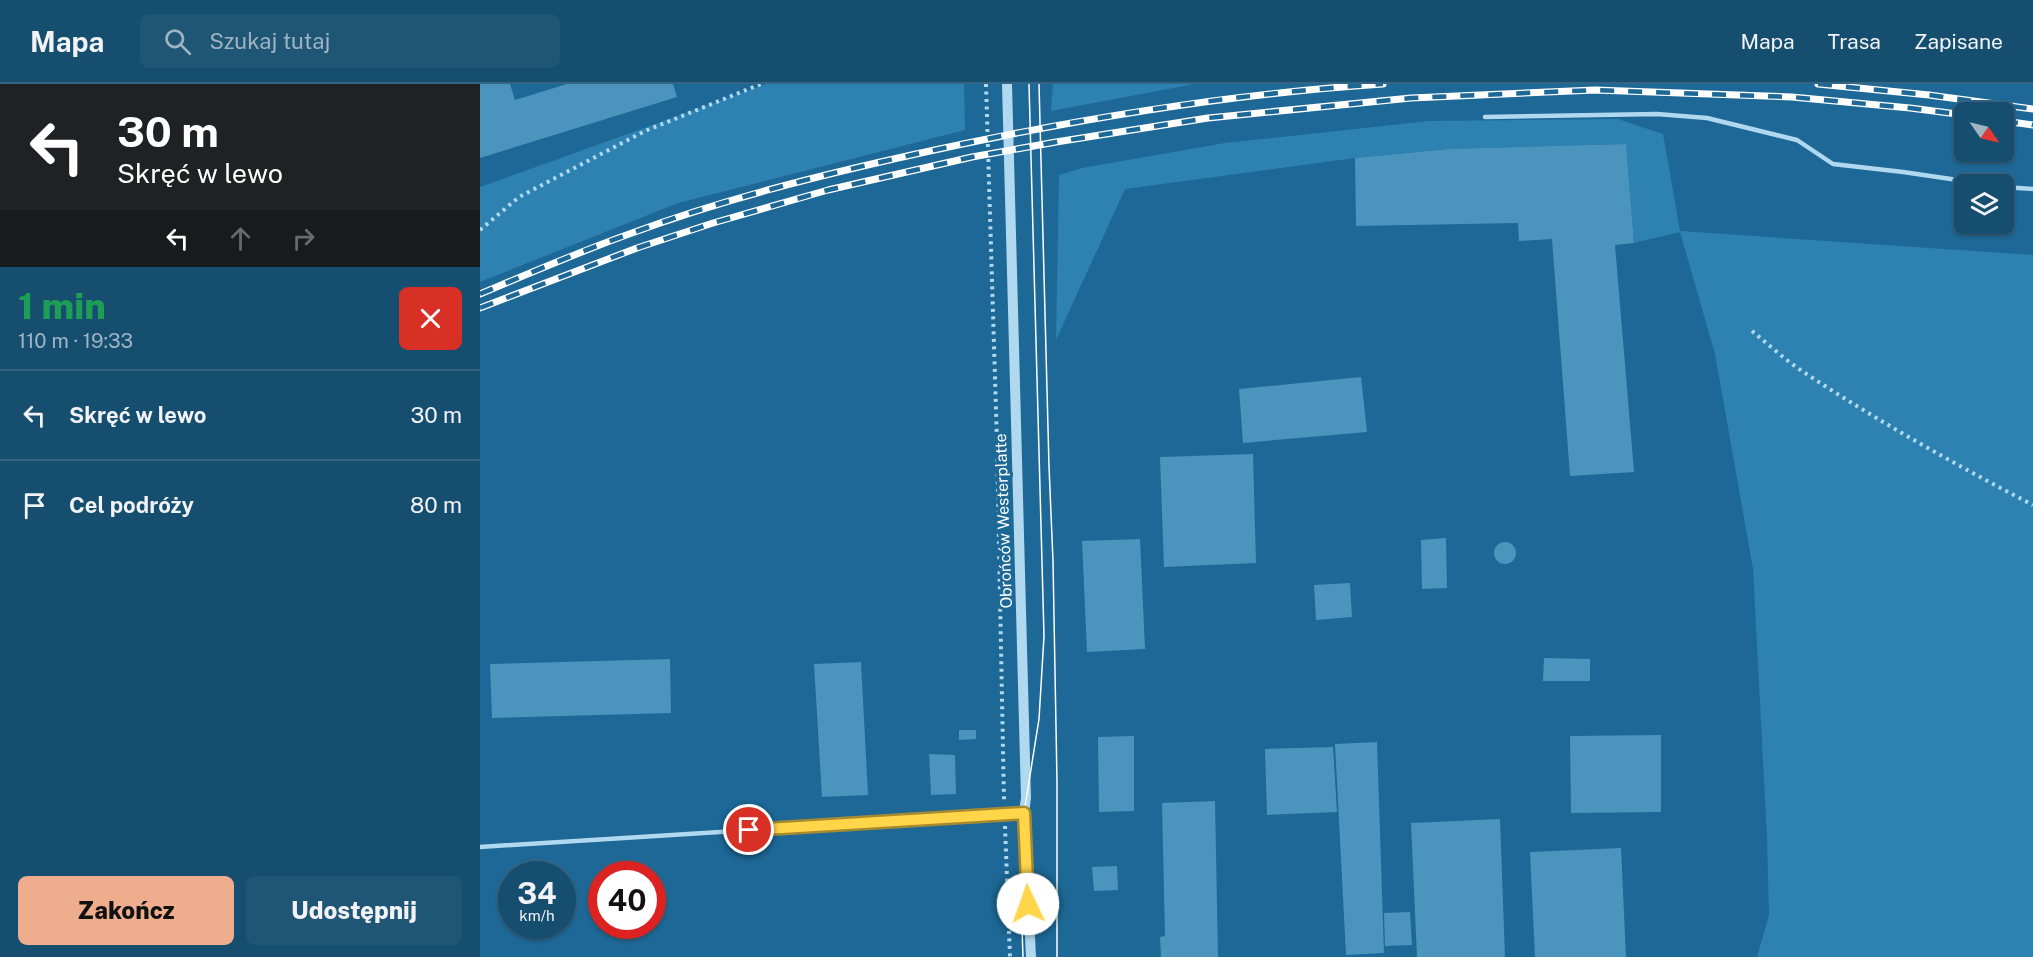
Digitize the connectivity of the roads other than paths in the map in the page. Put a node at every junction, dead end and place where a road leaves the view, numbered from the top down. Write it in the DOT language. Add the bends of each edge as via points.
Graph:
graph roads {
  1 [pos="1007,84"];
  2 [pos="1485,117"];
  3 [pos="1954,179"];
  4 [pos="2014,188"];
  5 [pos="2033,189"];
  6 [pos="1024,813"];
  7 [pos="480,847"];
  8 [pos="1031,957"];
  1 -- 6 [label="street, Obrońców Westerplatte"];
  2 -- 3 [label="lane" via="1657,114 1707,118 1797,140 1833,164"];
  4 -- 5 [label="lane"];
  6 -- 7 [label="lane"];
  6 -- 8 [label="street, Obrońców Westerplatte"];
}
